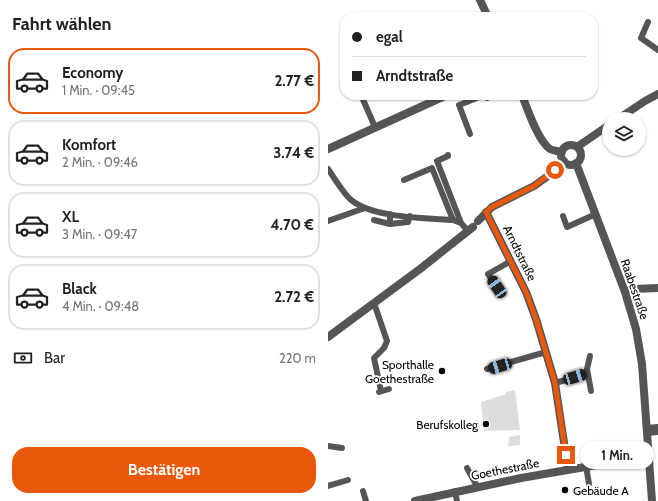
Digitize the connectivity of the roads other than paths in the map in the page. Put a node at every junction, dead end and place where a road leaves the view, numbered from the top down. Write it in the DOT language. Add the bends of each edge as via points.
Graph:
graph roads {
  1 [pos="480,0"];
  2 [pos="486,12"];
  3 [pos="648,22"];
  4 [pos="658,50"];
  5 [pos="658,94"];
  6 [pos="363,100"];
  7 [pos="436,100"];
  8 [pos="471,100"];
  9 [pos="524,100"];
  10 [pos="628,112"];
  11 [pos="375,127"];
  12 [pos="602,130"];
  13 [pos="470,134"];
  14 [pos="577,147"];
  15 [pos="328,149"];
  16 [pos="562,152"];
  17 [pos="448,155"];
  18 [pos="564,161"];
  19 [pos="576,163"];
  20 [pos="328,169"];
  21 [pos="404,180"];
  22 [pos="365,208"];
  23 [pos="486,212"];
  24 [pos="390,214"];
  25 [pos="596,214"];
  26 [pos="410,216"];
  27 [pos="563,216"];
  28 [pos="374,220"];
  29 [pos="453,220"];
  30 [pos="328,221"];
  31 [pos="461,223"];
  32 [pos="390,224"];
  33 [pos="473,226"];
  34 [pos="511,261"];
  35 [pos="497,287"];
  36 [pos="658,288"];
  37 [pos="625,292"];
  38 [pos="374,303"];
  39 [pos="328,337"];
  40 [pos="546,352"];
  41 [pos="590,356"];
  42 [pos="487,369"];
  43 [pos="587,374"];
  44 [pos="555,383"];
  45 [pos="389,389"];
  46 [pos="591,391"];
  47 [pos="658,427"];
  48 [pos="646,431"];
  49 [pos="658,432"];
  50 [pos="328,446"];
  51 [pos="342,448"];
  52 [pos="649,456"];
  53 [pos="586,466"];
  54 [pos="467,468"];
  55 [pos="568,469"];
  56 [pos="348,480"];
  57 [pos="590,484"];
  58 [pos="328,486"];
  59 [pos="477,486"];
  60 [pos="655,488"];
  61 [pos="363,491"];
  62 [pos="455,492"];
  63 [pos="366,501"];
  64 [pos="415,501"];
  65 [pos="457,501"];
  66 [pos="652,501"];
  1 -- 2 [label="street"];
  3 -- 4 [label="lane" via="641,38"];
  5 -- 10 [label="street"];
  6 -- 11 [label="lane"];
  7 -- 11 [label="street"];
  8 -- 13 [label="lane" via="458,105"];
  9 -- 16 [label="street" via="540,137 551,150"];
  11 -- 15 [label="street"];
  12 -- 14 [label="street"];
  14 -- 16 [label="street" via="567,146"];
  14 -- 19 [label="street" via="581,154"];
  16 -- 18 [label="street"];
  17 -- 31 [label="lane" via="436,161"];
  18 -- 19 [label="street"];
  18 -- 23 [label="street" via="534,186"];
  19 -- 25 [label="street, Raabestraße"];
  20 -- 22 [label="lane" via="350,199"];
  21 -- 29 [label="lane" via="432,168"];
  22 -- 24 [label="lane"];
  22 -- 30 [label="lane"];
  23 -- 33 [label="street"];
  23 -- 34 [label="street, Arndtstraße"];
  24 -- 26 [label="lane"];
  24 -- 32 [label="lane"];
  25 -- 27 [label="lane" via="567,227"];
  25 -- 37 [label="street, Raabestraße"];
  26 -- 29 [label="lane"];
  26 -- 32 [label="lane" via="408,222"];
  28 -- 32 [label="lane"];
  29 -- 31 [label="lane"];
  31 -- 33 [label="lane"];
  33 -- 38 [label="street"];
  34 -- 35 [label="lane" via="488,274"];
  34 -- 40 [label="street, Arndtstraße" via="526,292"];
  36 -- 37 [label="street" via="633,289"];
  37 -- 48 [label="street, Raabestraße" via="640,347"];
  38 -- 39 [label="street"];
  38 -- 45 [label="lane" via="386,341 384,348 374,358 380,391"];
  40 -- 42 [label="lane"];
  40 -- 44 [label="street, Arndtstraße"];
  41 -- 43 [label="lane"];
  43 -- 44 [label="lane"];
  43 -- 46 [label="lane"];
  44 -- 55 [label="street, Arndtstraße"];
  47 -- 48 [label="lane"];
  48 -- 49 [label="lane"];
  48 -- 52 [label="street, Raabestraße"];
  50 -- 51 [label="lane"];
  52 -- 53 [label="street, Goethestraße"];
  52 -- 60 [label="street, Raabestraße"];
  53 -- 55 [label="street, Goethestraße"];
  53 -- 57 [label="lane"];
  54 -- 59 [label="lane"];
  55 -- 59 [label="street, Goethestraße"];
  56 -- 58 [label="lane"];
  59 -- 62 [label="street, Goethestraße"];
  60 -- 66 [label="street, Raabestraße"];
  61 -- 63 [label="lane"];
  62 -- 64 [label="street, Goethestraße"];
  62 -- 65 [label="lane"];
}
